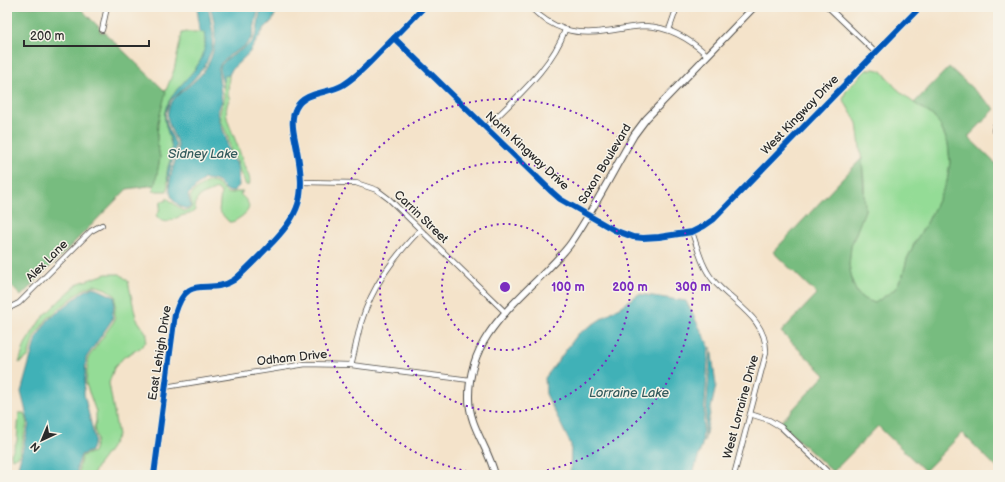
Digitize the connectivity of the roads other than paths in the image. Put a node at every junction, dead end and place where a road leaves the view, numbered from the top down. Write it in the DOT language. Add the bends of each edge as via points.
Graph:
graph roads {
  1 [pos="108,7"];
  2 [pos="424,7"];
  3 [pos="530,7"];
  4 [pos="677,7"];
  5 [pos="754,7"];
  6 [pos="828,7"];
  7 [pos="920,7"];
  8 [pos="102,30"];
  9 [pos="565,30"];
  10 [pos="669,30"];
  11 [pos="394,38"];
  12 [pos="876,53"];
  13 [pos="707,55"];
  14 [pos="998,118"];
  15 [pos="486,128"];
  16 [pos="994,130"];
  17 [pos="302,182"];
  18 [pos="588,215"];
  19 [pos="102,225"];
  20 [pos="420,230"];
  21 [pos="692,232"];
  22 [pos="7,309"];
  23 [pos="506,313"];
  24 [pos="351,365"];
  25 [pos="470,380"];
  26 [pos="165,387"];
  27 [pos="750,414"];
  28 [pos="154,475"];
  29 [pos="495,475"];
  30 [pos="734,475"];
  31 [pos="831,475"];
  1 -- 8 [label="street"];
  2 -- 11 [label="street, East Lehigh Drive"];
  3 -- 9 [label="street" via="550,23"];
  4 -- 10 [label="street"];
  5 -- 13 [label="main road, Saxon Boulevard"];
  6 -- 12 [label="street"];
  7 -- 12 [label="street, West Kingway Drive"];
  9 -- 10 [label="street" via="592,33 644,26"];
  9 -- 15 [label="street" via="552,57 541,71"];
  10 -- 13 [label="street" via="695,43"];
  11 -- 15 [label="street, North Kingway Drive"];
  11 -- 17 [label="street, East Lehigh Drive" via="352,79 330,90 308,96 296,108 293,127"];
  12 -- 21 [label="street, West Kingway Drive" via="714,219"];
  13 -- 18 [label="main road, Saxon Boulevard" via="634,135"];
  14 -- 16 [label="street"];
  15 -- 18 [label="street, North Kingway Drive" via="549,190"];
  17 -- 20 [label="street, Carrin Street" via="356,183 368,186 389,199"];
  17 -- 26 [label="street, East Lehigh Drive" via="298,205 292,218 242,274 228,284 194,287 185,292 178,302"];
  18 -- 21 [label="street, North Kingway Drive" via="614,230 633,237 659,237"];
  18 -- 23 [label="main road, Saxon Boulevard" via="566,250"];
  19 -- 22 [label="street, Alex Lane" via="91,231 19,303"];
  20 -- 23 [label="street, Carrin Street"];
  20 -- 24 [label="street" via="404,246 374,290 361,322"];
  21 -- 27 [label="street, West Lorraine Drive" via="707,271 714,281 756,321 763,333 766,353"];
  23 -- 25 [label="main road, Saxon Boulevard" via="492,327 481,344"];
  24 -- 25 [label="street, Odham Drive"];
  24 -- 26 [label="street, Odham Drive" via="306,364"];
  25 -- 29 [label="main road, Saxon Boulevard" via="469,400 473,423"];
  26 -- 28 [label="street, East Lehigh Drive"];
  27 -- 30 [label="street, West Lorraine Drive"];
  27 -- 31 [label="street" via="781,427"];
}
